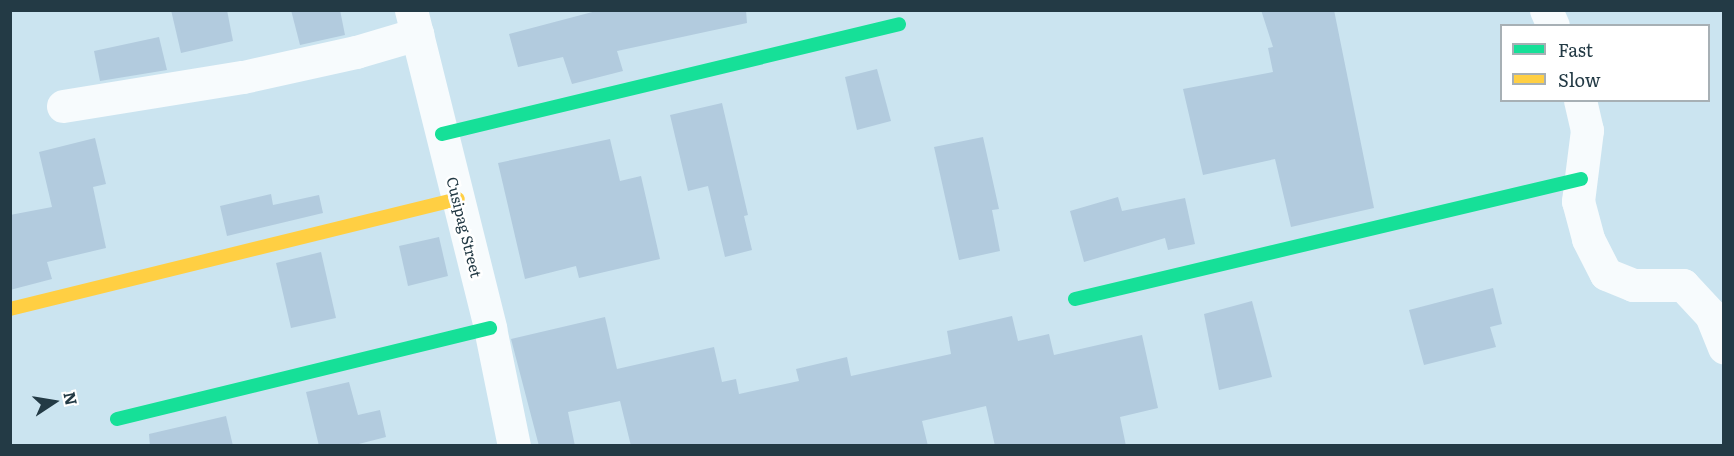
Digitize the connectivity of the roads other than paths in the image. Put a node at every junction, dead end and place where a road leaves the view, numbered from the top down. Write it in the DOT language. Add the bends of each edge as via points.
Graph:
graph roads {
  1 [pos="1546,10"];
  2 [pos="414,22"];
  3 [pos="899,24"];
  4 [pos="1552,24"];
  5 [pos="1580,102"];
  6 [pos="63,106"];
  7 [pos="442,134"];
  8 [pos="1581,179"];
  9 [pos="458,199"];
  10 [pos="1075,300"];
  11 [pos="10,309"];
  12 [pos="490,328"];
  13 [pos="1724,347"];
  14 [pos="117,420"];
  15 [pos="514,446"];
  1 -- 4 [label="street"];
  2 -- 6 [label="street" via="356,52 243,76"];
  2 -- 7 [label="street, Cusipag Street"];
  3 -- 7 [label="street"];
  5 -- 8 [label="street" via="1587,130"];
  7 -- 9 [label="street, Cusipag Street"];
  8 -- 10 [label="street"];
  8 -- 13 [label="street" via="1578,201 1582,222 1606,274 1633,285 1683,285 1711,315"];
  9 -- 11 [label="street"];
  9 -- 12 [label="street, Cusipag Street"];
  12 -- 14 [label="street"];
  12 -- 15 [label="street, Cusipag Street"];
}
